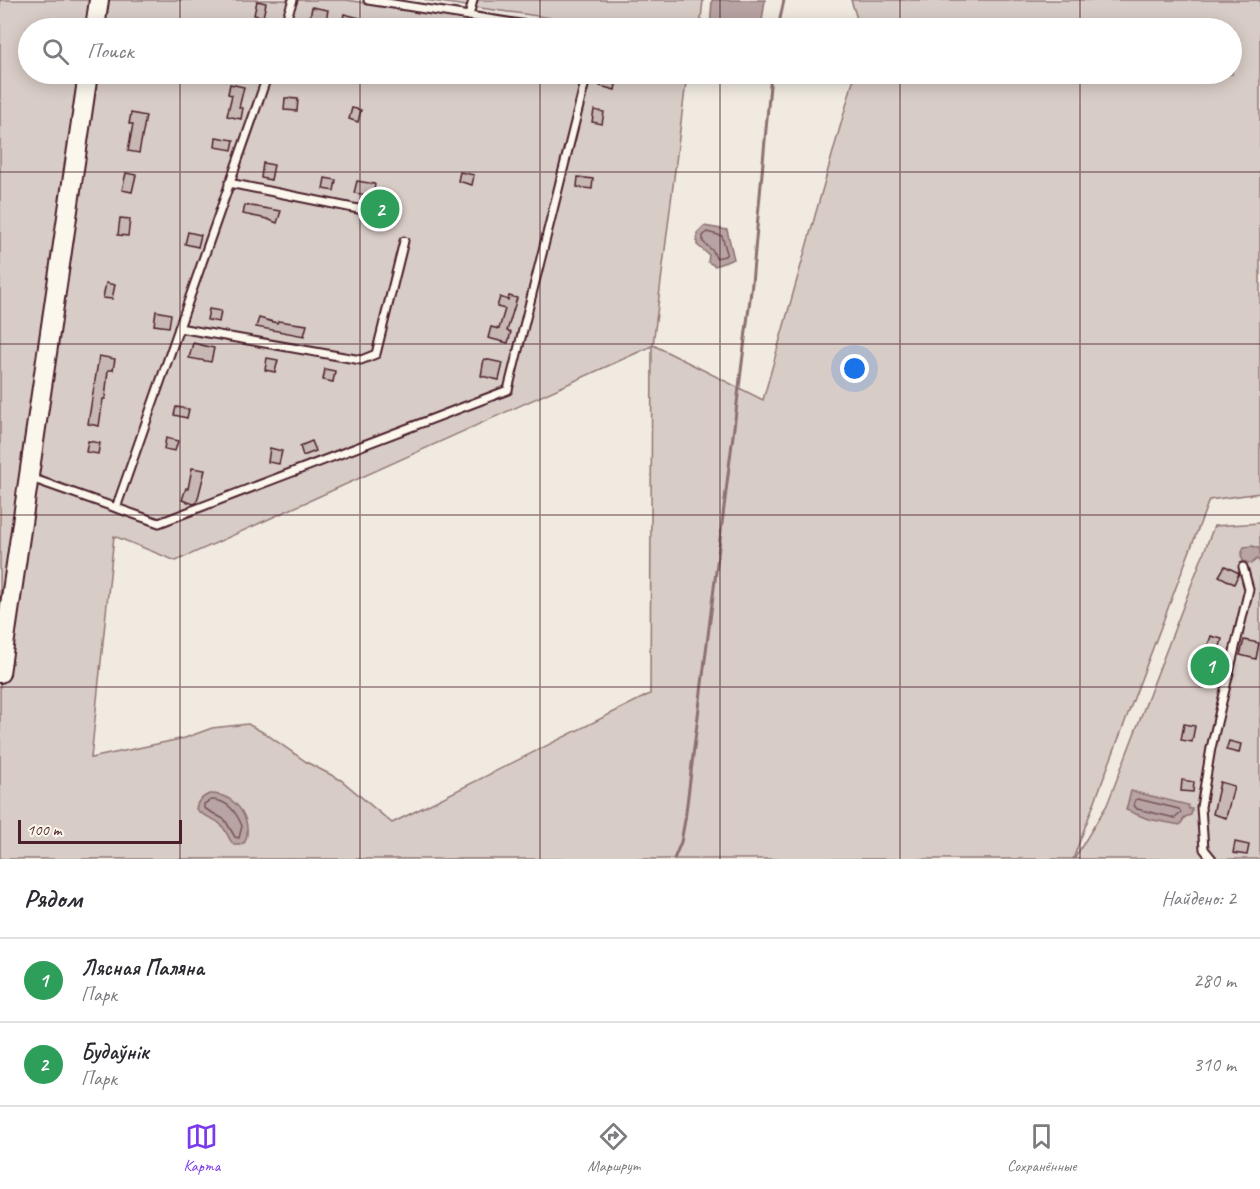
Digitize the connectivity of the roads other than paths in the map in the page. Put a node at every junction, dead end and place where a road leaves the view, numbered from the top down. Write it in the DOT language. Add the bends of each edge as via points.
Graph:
graph roads {
  1 [pos="99,0"];
  2 [pos="293,0"];
  3 [pos="368,0"];
  4 [pos="473,0"];
  5 [pos="469,16"];
  6 [pos="96,18"];
  7 [pos="287,18"];
  8 [pos="482,18"];
  9 [pos="87,84"];
  10 [pos="264,84"];
  11 [pos="584,84"];
  12 [pos="229,183"];
  13 [pos="388,215"];
  14 [pos="404,241"];
  15 [pos="179,328"];
  16 [pos="29,477"];
  17 [pos="116,508"];
  18 [pos="1243,567"];
  19 [pos="0,673"];
  20 [pos="1212,859"];
  1 -- 6 [label="street"];
  2 -- 7 [label="lane"];
  3 -- 5 [label="lane"];
  4 -- 5 [label="lane"];
  5 -- 8 [label="lane"];
  9 -- 16 [label="street"];
  10 -- 12 [label="lane"];
  11 -- 17 [label="lane" via="508,390 159,523"];
  12 -- 13 [label="lane"];
  12 -- 15 [label="lane"];
  14 -- 15 [label="lane" via="376,354 361,360"];
  15 -- 17 [label="lane"];
  16 -- 17 [label="lane"];
  16 -- 19 [label="street"];
  18 -- 20 [label="lane" via="1250,589 1210,748 1202,807 1204,849"];
}
